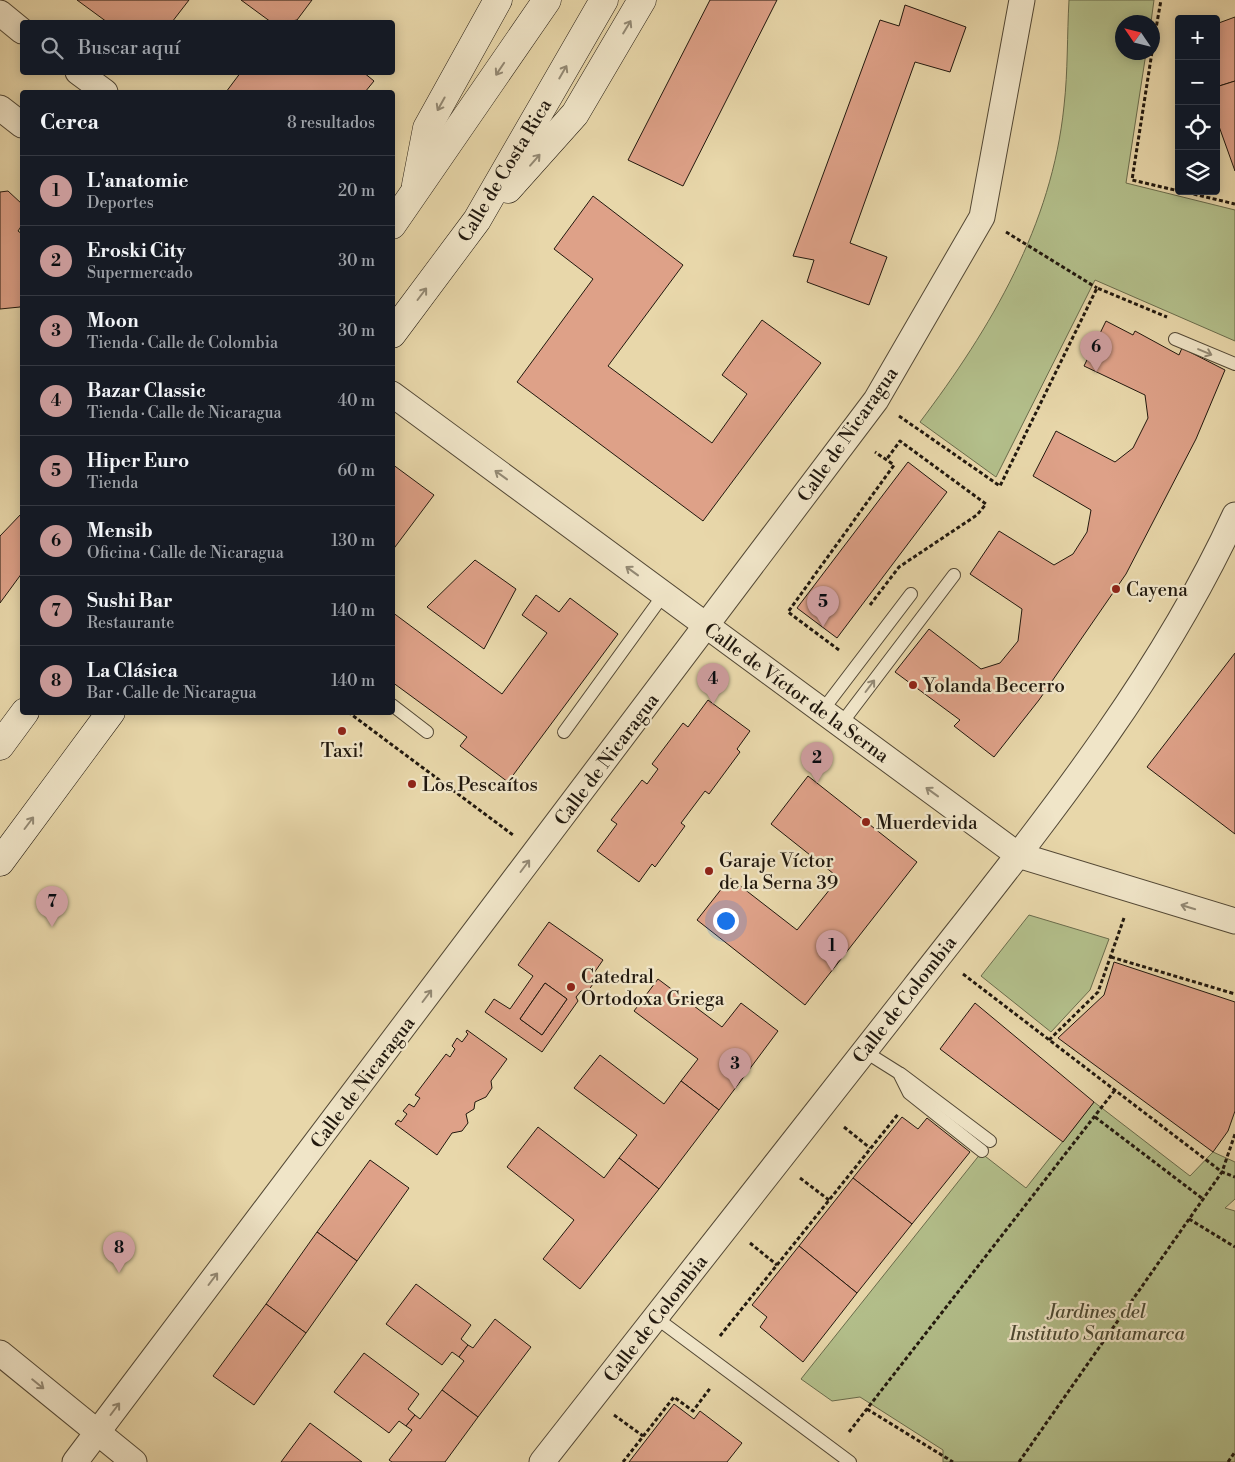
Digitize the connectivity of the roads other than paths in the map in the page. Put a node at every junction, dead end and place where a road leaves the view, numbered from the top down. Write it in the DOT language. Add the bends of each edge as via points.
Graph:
graph roads {
  1 [pos="498,0"];
  2 [pos="547,0"];
  3 [pos="604,0"];
  4 [pos="642,0"];
  5 [pos="1022,0"];
  6 [pos="0,13"];
  7 [pos="20,29"];
  8 [pos="82,75"];
  9 [pos="102,90"];
  10 [pos="0,108"];
  11 [pos="20,123"];
  12 [pos="414,196"];
  13 [pos="477,220"];
  14 [pos="395,221"];
  15 [pos="395,330"];
  16 [pos="1175,339"];
  17 [pos="1235,364"];
  18 [pos="395,396"];
  19 [pos="1235,515"];
  20 [pos="954,575"];
  21 [pos="664,594"];
  22 [pos="910,594"];
  23 [pos="706,625"];
  24 [pos="395,707"];
  25 [pos="23,715"];
  26 [pos="109,715"];
  27 [pos="831,717"];
  28 [pos="427,732"];
  29 [pos="564,732"];
  30 [pos="0,746"];
  31 [pos="1018,855"];
  32 [pos="0,862"];
  33 [pos="1235,921"];
  34 [pos="864,1051"];
  35 [pos="899,1073"];
  36 [pos="655,1317"];
  37 [pos="0,1353"];
  38 [pos="96,1434"];
  39 [pos="75,1462"];
  40 [pos="134,1462"];
  41 [pos="542,1462"];
  42 [pos="850,1462"];
  1 -- 12 [label="main road, one-way" via="428,128"];
  2 -- 12 [label="main road, one-way"];
  13 -- 3 [label="main road, Calle de Costa Rica, one-way"];
  13 -- 4 [label="main road, one-way" via="575,114"];
  5 -- 23 [label="street, Calle de Nicaragua" via="982,217 876,400"];
  6 -- 7 [label="street"];
  8 -- 9 [label="street"];
  10 -- 11 [label="street"];
  12 -- 14 [label="main road"];
  15 -- 13 [label="main road, Calle de Costa Rica, one-way"];
  16 -- 17 [label="lane, one-way"];
  21 -- 18 [label="street, Calle de Víctor de la Serna, one-way"];
  19 -- 31 [label="street, Calle de Colombia" via="1209,572 1104,740"];
  27 -- 20 [label="lane, one-way"];
  21 -- 23 [label="street, Calle de Víctor de la Serna"];
  21 -- 29 [label="lane"];
  22 -- 27 [label="lane"];
  23 -- 27 [label="street, Calle de Víctor de la Serna"];
  38 -- 23 [label="street, Calle de Nicaragua, one-way"];
  24 -- 28 [label="lane"];
  25 -- 30 [label="main road"];
  32 -- 26 [label="main road, one-way"];
  31 -- 27 [label="street, Calle de Víctor de la Serna, one-way"];
  33 -- 31 [label="street, Calle de Víctor de la Serna, one-way"];
  31 -- 34 [label="street, Calle de Colombia"];
  34 -- 35 [label="lane"];
  34 -- 36 [label="street, Calle de Colombia"];
  35 -- 35 [label="lane" via="986,1146 926,1108 909,1093"];
  36 -- 41 [label="street, Calle de Colombia"];
  36 -- 42 [label="lane"];
  37 -- 38 [label="street, one-way"];
  38 -- 39 [label="street, Calle de Nicaragua"];
  38 -- 40 [label="street"];
}
